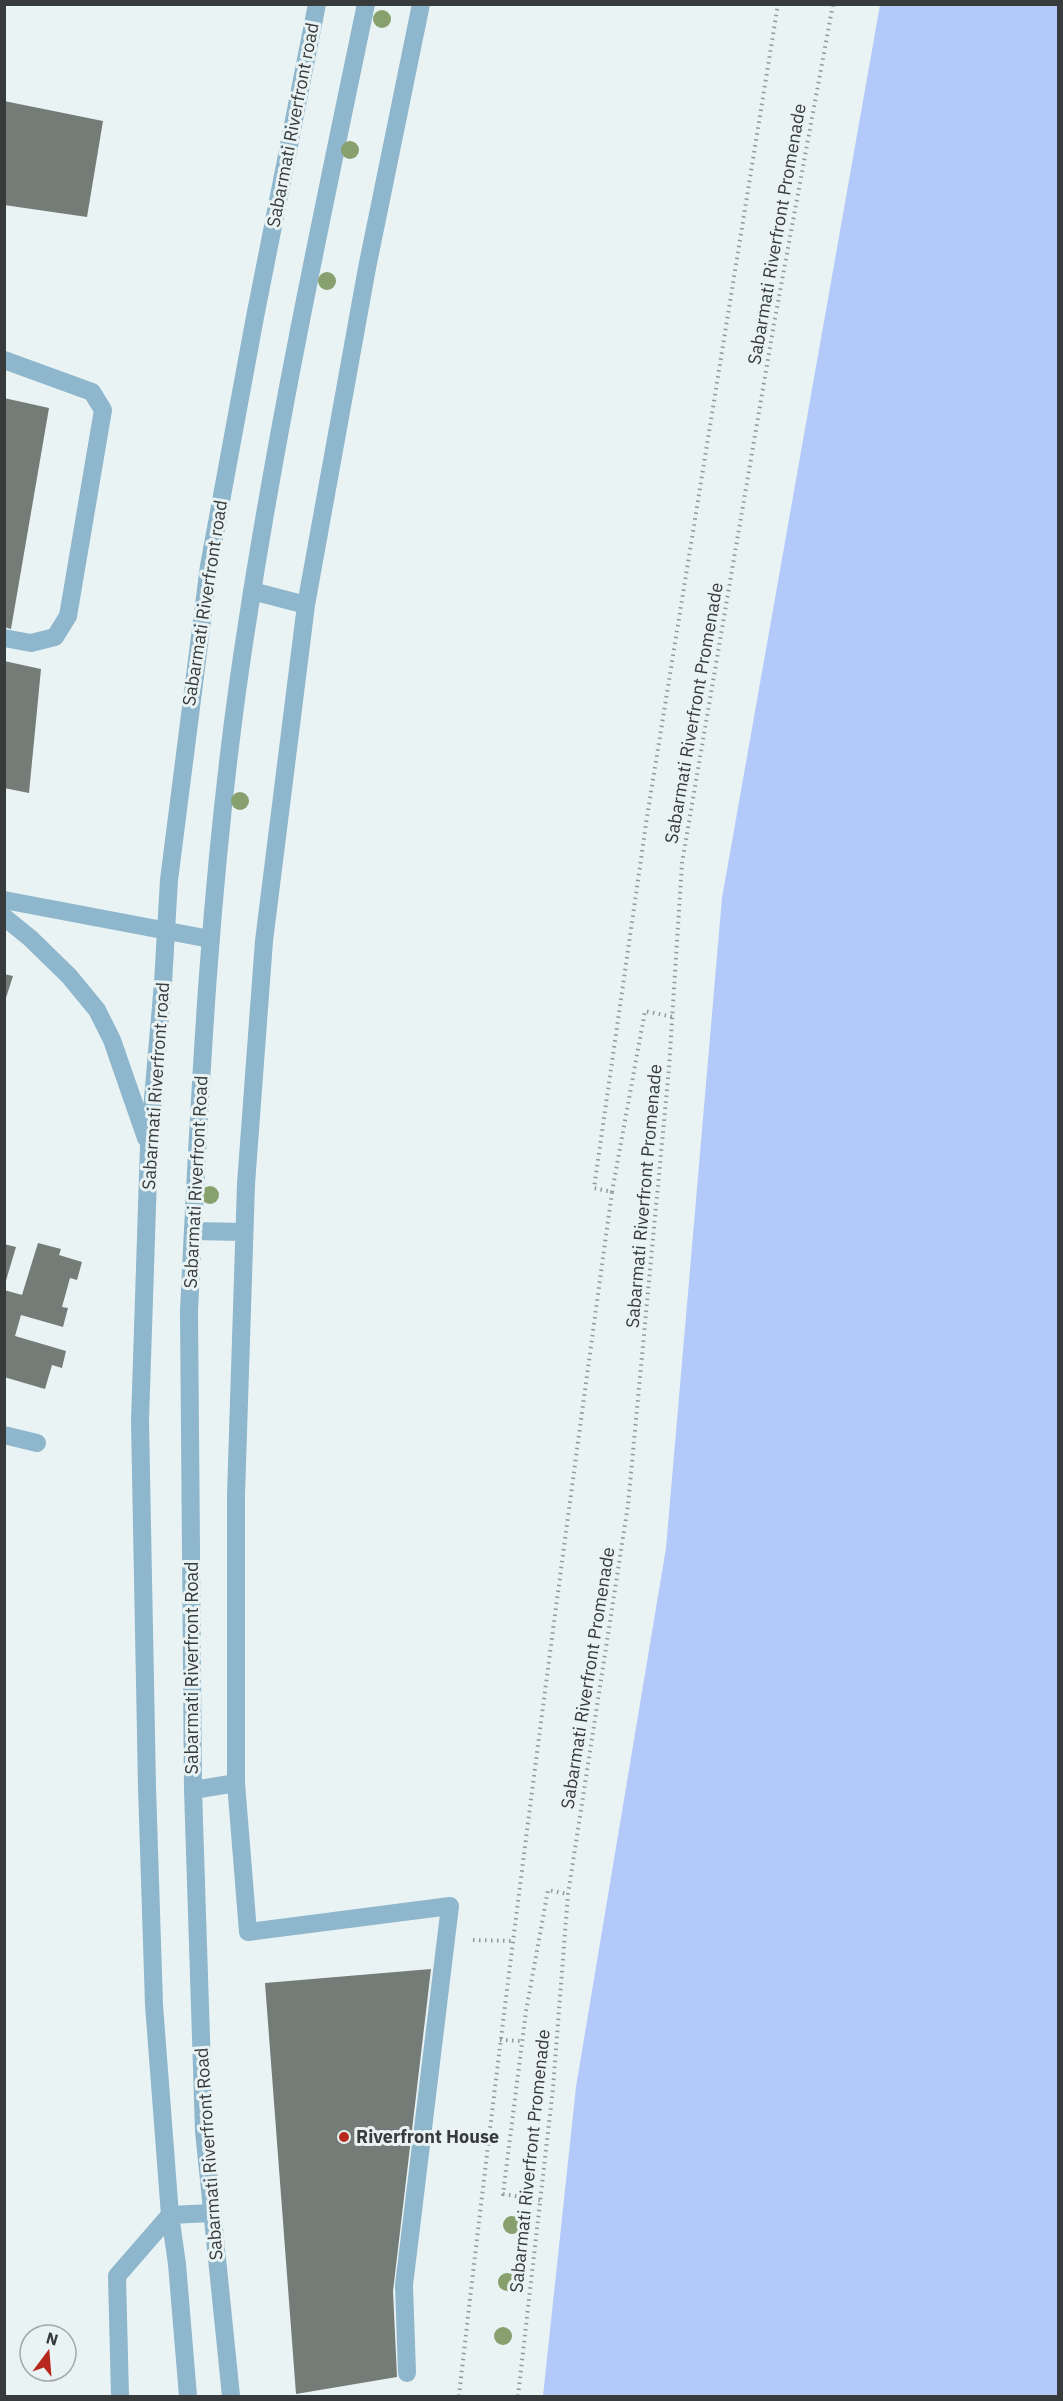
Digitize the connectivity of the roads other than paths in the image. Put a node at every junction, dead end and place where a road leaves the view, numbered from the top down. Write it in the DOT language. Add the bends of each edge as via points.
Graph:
graph roads {
  1 [pos="317,4"];
  2 [pos="366,4"];
  3 [pos="421,4"];
  4 [pos="4,360"];
  5 [pos="252,591"];
  6 [pos="306,605"];
  7 [pos="4,638"];
  8 [pos="4,900"];
  9 [pos="4,917"];
  10 [pos="166,931"];
  11 [pos="210,939"];
  12 [pos="149,1145"];
  13 [pos="147,1208"];
  14 [pos="193,1231"];
  15 [pos="244,1232"];
  16 [pos="4,1435"];
  17 [pos="37,1443"];
  18 [pos="236,1783"];
  19 [pos="192,1790"];
  20 [pos="212,2213"];
  21 [pos="170,2215"];
  22 [pos="407,2373"];
  23 [pos="120,2397"];
  24 [pos="188,2397"];
  25 [pos="231,2397"];
  1 -- 10 [label="street, Sabarmati Riverfront road" via="209,566 168,880"];
  2 -- 5 [label="street" via="292,365"];
  3 -- 6 [label="street" via="367,268"];
  4 -- 7 [label="street" via="92,392 103,410 68,616 55,637 31,643"];
  5 -- 6 [label="street"];
  5 -- 11 [label="street"];
  6 -- 15 [label="street" via="264,942"];
  8 -- 10 [label="street"];
  9 -- 12 [label="street" via="69,976 97,1010 112,1040"];
  10 -- 11 [label="street"];
  10 -- 12 [label="street, Sabarmati Riverfront road"];
  11 -- 14 [label="street, Sabarmati Riverfront Road"];
  12 -- 13 [label="street, Sabarmati Riverfront road"];
  13 -- 21 [label="street, Sabarmati Riverfront Road" via="140,1421 147,1787 154,2005"];
  14 -- 15 [label="street"];
  14 -- 19 [label="street, Sabarmati Riverfront Road" via="189,1311"];
  15 -- 18 [label="street" via="237,1496"];
  16 -- 17 [label="street"];
  18 -- 19 [label="street"];
  18 -- 22 [label="street" via="248,1932 450,1906 404,2285"];
  19 -- 20 [label="street, Sabarmati Riverfront Road" via="204,2131"];
  20 -- 21 [label="street"];
  20 -- 25 [label="street, Sabarmati Riverfront Road"];
  21 -- 23 [label="street" via="117,2276"];
  21 -- 24 [label="street, Sabarmati Riverfront Road"];
}
